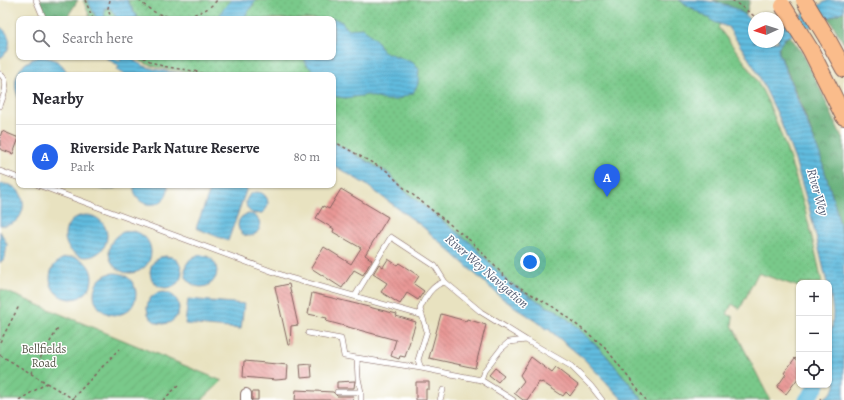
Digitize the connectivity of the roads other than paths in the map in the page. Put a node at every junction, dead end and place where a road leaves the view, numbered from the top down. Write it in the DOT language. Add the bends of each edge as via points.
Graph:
graph roads {
  1 [pos="36,0"];
  2 [pos="804,0"];
  3 [pos="811,0"];
  4 [pos="781,3"];
  5 [pos="43,16"];
  6 [pos="830,37"];
  7 [pos="844,53"];
  8 [pos="844,69"];
  9 [pos="0,74"];
  10 [pos="0,106"];
  11 [pos="844,117"];
  12 [pos="0,171"];
  13 [pos="16,177"];
  14 [pos="46,188"];
  15 [pos="445,282"];
  16 [pos="355,296"];
  17 [pos="421,315"];
  18 [pos="308,333"];
  19 [pos="526,340"];
  20 [pos="357,358"];
  21 [pos="420,368"];
  22 [pos="481,380"];
  23 [pos="444,390"];
  24 [pos="337,392"];
  25 [pos="361,392"];
  26 [pos="361,400"];
  27 [pos="440,400"];
  28 [pos="514,400"];
  29 [pos="602,400"];
  1 -- 5 [label="lane"];
  2 -- 6 [label="highway, bridge"];
  3 -- 6 [label="highway"];
  4 -- 11 [label="highway, bridge" via="810,49"];
  6 -- 7 [label="highway"];
  6 -- 8 [label="highway"];
  9 -- 10 [label="lane" via="6,85"];
  12 -- 13 [label="lane"];
  14 -- 16 [label="lane" via="283,276"];
  15 -- 16 [label="lane" via="435,266 391,237"];
  15 -- 17 [label="lane" via="438,283 433,288 422,304"];
  15 -- 19 [label="lane" via="481,312"];
  16 -- 17 [label="lane"];
  17 -- 21 [label="lane" via="427,331 418,360"];
  18 -- 20 [label="lane" via="341,339 344,356"];
  19 -- 22 [label="lane" via="509,342 501,349 484,371"];
  19 -- 29 [label="lane" via="571,366"];
  20 -- 21 [label="lane"];
  20 -- 25 [label="lane"];
  21 -- 22 [label="lane"];
  22 -- 28 [label="lane"];
  23 -- 27 [label="lane"];
  24 -- 25 [label="lane"];
  25 -- 26 [label="lane"];
}
